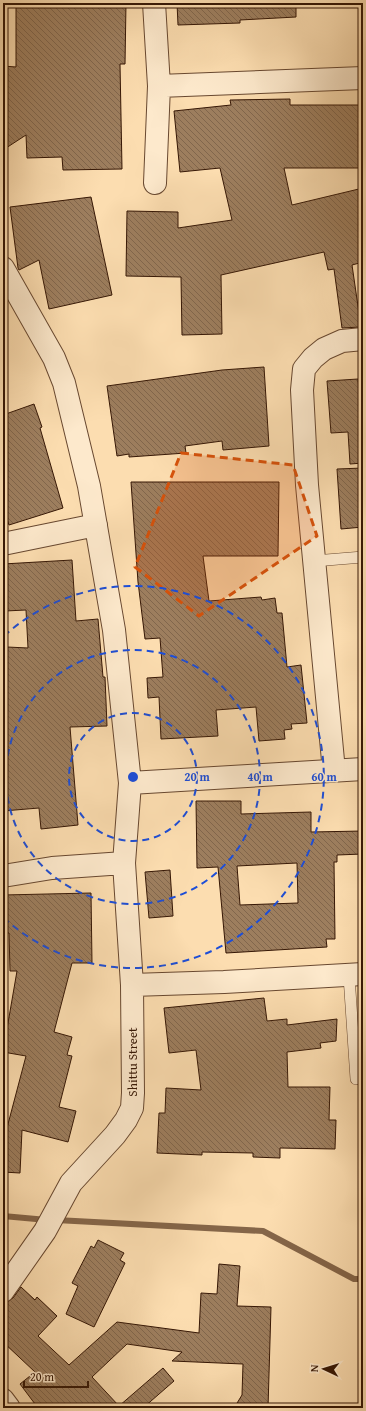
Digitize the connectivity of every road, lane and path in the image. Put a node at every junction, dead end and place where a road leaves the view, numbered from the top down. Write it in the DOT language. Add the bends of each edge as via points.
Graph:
graph roads {
  1 [pos="154,3"];
  2 [pos="363,78"];
  3 [pos="159,86"];
  4 [pos="155,183"];
  5 [pos="3,268"];
  6 [pos="363,339"];
  7 [pos="96,525"];
  8 [pos="3,544"];
  9 [pos="363,557"];
  10 [pos="314,561"];
  11 [pos="363,769"];
  12 [pos="334,771"];
  13 [pos="130,783"];
  14 [pos="124,863"];
  15 [pos="3,876"];
  16 [pos="356,975"];
  17 [pos="132,985"];
  18 [pos="356,1079"];
  19 [pos="3,1291"];
  20 [pos="3,1400"];
  21 [pos="9,1408"];
  1 -- 3 [label="street"];
  2 -- 3 [label="street"];
  3 -- 4 [label="street"];
  5 -- 7 [label="street, Shittu Street" via="54,358 64,383"];
  6 -- 10 [label="street" via="342,341 324,349 304,370 302,390"];
  7 -- 8 [label="street"];
  7 -- 13 [label="street, Shittu Street" via="114,630"];
  9 -- 10 [label="lane"];
  10 -- 12 [label="street"];
  11 -- 12 [label="street"];
  12 -- 13 [label="street"];
  13 -- 14 [label="street, Shittu Street"];
  14 -- 15 [label="street" via="52,868"];
  14 -- 17 [label="street, Shittu Street"];
  16 -- 17 [label="street"];
  16 -- 18 [label="lane"];
  17 -- 19 [label="street, Shittu Street" via="132,1108 115,1135 71,1183 45,1231"];
  20 -- 21 [label="street"];
}
